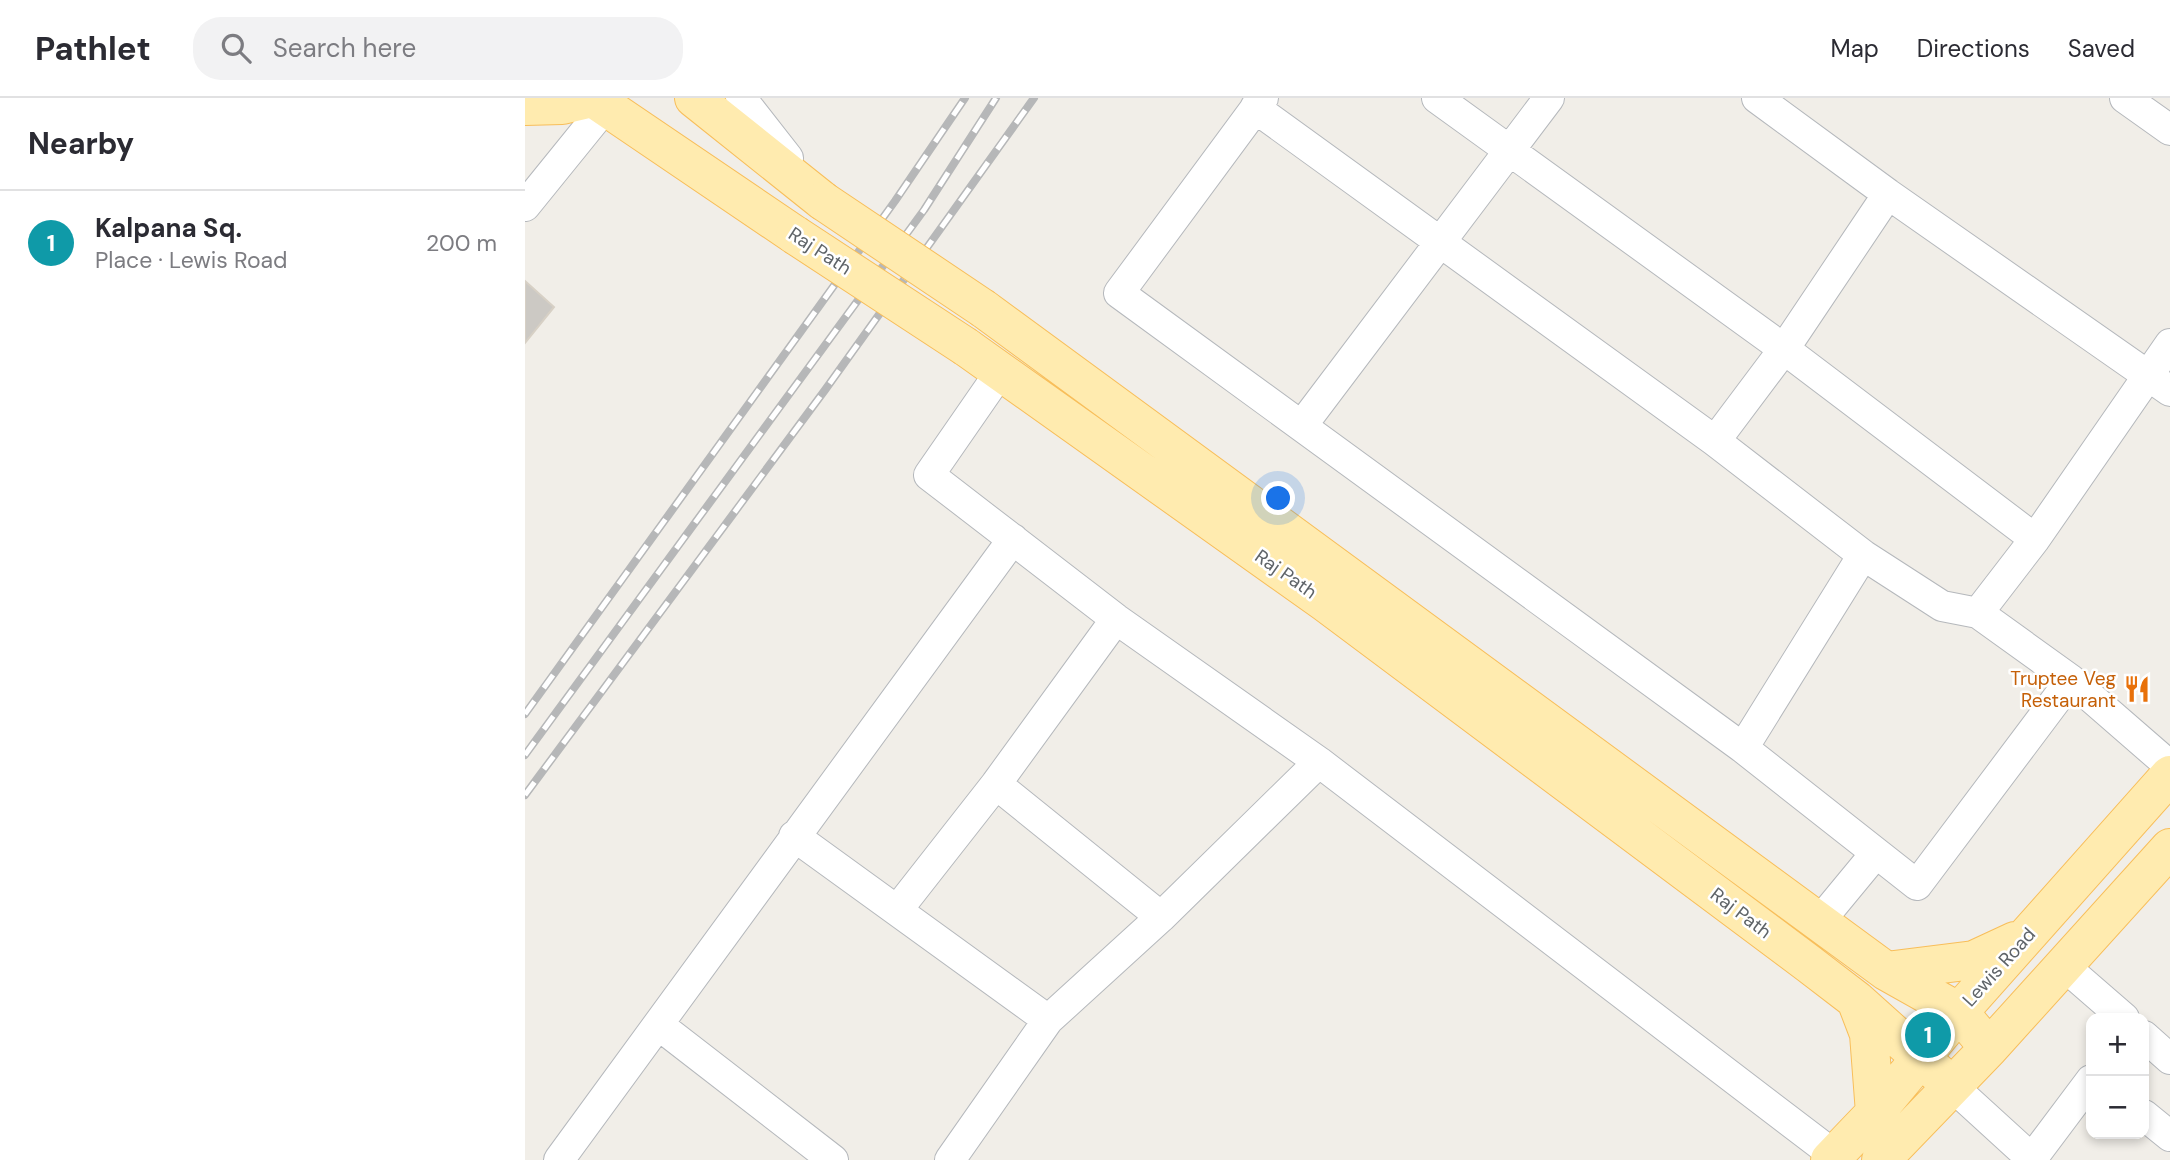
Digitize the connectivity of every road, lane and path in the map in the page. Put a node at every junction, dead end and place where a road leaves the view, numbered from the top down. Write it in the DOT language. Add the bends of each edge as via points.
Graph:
graph roads {
  1 [pos="694,98"];
  2 [pos="741,98"];
  3 [pos="1437,98"];
  4 [pos="1549,98"];
  5 [pos="1757,98"];
  6 [pos="2125,98"];
  7 [pos="597,101"];
  8 [pos="1259,103"];
  9 [pos="525,106"];
  10 [pos="2170,130"];
  11 [pos="1511,150"];
  12 [pos="1888,194"];
  13 [pos="823,201"];
  14 [pos="525,206"];
  15 [pos="1443,242"];
  16 [pos="2170,344"];
  17 [pos="1784,349"];
  18 [pos="1001,372"];
  19 [pos="2159,383"];
  20 [pos="1303,424"];
  21 [pos="1715,441"];
  22 [pos="1013,538"];
  23 [pos="2035,539"];
  24 [pos="1863,555"];
  25 [pos="1978,613"];
  26 [pos="1116,619"];
  27 [pos="2071,680"];
  28 [pos="1743,748"];
  29 [pos="1319,762"];
  30 [pos="2170,766"];
  31 [pos="2170,775"];
  32 [pos="996,784"];
  33 [pos="795,836"];
  34 [pos="2170,848"];
  35 [pos="1876,853"];
  36 [pos="898,909"];
  37 [pos="1160,917"];
  38 [pos="1819,922"];
  39 [pos="2031,932"];
  40 [pos="2064,966"];
  41 [pos="1886,971"];
  42 [pos="1856,1000"];
  43 [pos="1959,1012"];
  44 [pos="2118,1013"];
  45 [pos="1048,1020"];
  46 [pos="660,1026"];
  47 [pos="2149,1040"];
  48 [pos="1989,1048"];
  49 [pos="1923,1056"];
  50 [pos="2170,1059"];
  51 [pos="1952,1086"];
  52 [pos="2086,1087"];
  53 [pos="1875,1113"];
  54 [pos="2149,1119"];
  55 [pos="2170,1136"];
  56 [pos="1832,1158"];
  57 [pos="559,1160"];
  58 [pos="833,1160"];
  59 [pos="950,1160"];
  60 [pos="1881,1160"];
  61 [pos="2031,1160"];
  1 -- 13 [label="main road, Raj Path"];
  2 -- 13 [label="street"];
  3 -- 11 [label="street"];
  4 -- 11 [label="street"];
  5 -- 12 [label="street"];
  6 -- 10 [label="street"];
  7 -- 9 [label="main road"];
  7 -- 14 [label="street"];
  7 -- 18 [label="main road, Raj Path, bridge"];
  8 -- 15 [label="street"];
  8 -- 20 [label="street" via="1119,293"];
  11 -- 15 [label="street"];
  11 -- 17 [label="street"];
  12 -- 17 [label="street"];
  12 -- 19 [label="street"];
  13 -- 38 [label="main road, Raj Path, bridge" via="984,309"];
  15 -- 20 [label="street"];
  15 -- 21 [label="street"];
  16 -- 19 [label="street"];
  17 -- 21 [label="street"];
  17 -- 23 [label="street"];
  18 -- 22 [label="street" via="929,475"];
  18 -- 42 [label="main road, Raj Path" via="1326,603"];
  19 -- 23 [label="street"];
  20 -- 28 [label="street"];
  21 -- 24 [label="street"];
  22 -- 26 [label="street"];
  22 -- 33 [label="street"];
  23 -- 25 [label="street"];
  24 -- 25 [label="street" via="1942,606"];
  24 -- 28 [label="street"];
  25 -- 27 [label="street"];
  26 -- 29 [label="street"];
  26 -- 32 [label="street"];
  27 -- 30 [label="street"];
  27 -- 35 [label="street" via="1917,885"];
  28 -- 35 [label="street"];
  29 -- 37 [label="street"];
  29 -- 56 [label="street"];
  31 -- 39 [label="main road, Lewis Road"];
  32 -- 36 [label="street"];
  32 -- 37 [label="street"];
  33 -- 36 [label="street"];
  33 -- 46 [label="street"];
  34 -- 40 [label="main road"];
  35 -- 38 [label="street"];
  36 -- 45 [label="street"];
  37 -- 45 [label="street"];
  38 -- 41 [label="main road, Raj Path"];
  39 -- 41 [label="main road" via="1974,960"];
  39 -- 43 [label="main road, Lewis Road"];
  40 -- 44 [label="street"];
  40 -- 48 [label="main road"];
  41 -- 43 [label="main road, Raj Path"];
  42 -- 49 [label="main road, Raj Path"];
  42 -- 53 [label="main road" via="1869,1034"];
  43 -- 48 [label="main road, Raj Path"];
  43 -- 49 [label="main road, Lewis Road"];
  45 -- 59 [label="street"];
  46 -- 57 [label="street"];
  46 -- 58 [label="street"];
  47 -- 50 [label="street"];
  48 -- 51 [label="main road"];
  49 -- 51 [label="main road, Raj Path"];
  49 -- 53 [label="main road, Lewis Road"];
  51 -- 60 [label="main road"];
  51 -- 61 [label="street"];
  52 -- 61 [label="street"];
  53 -- 56 [label="main road, Lewis Road"];
  54 -- 55 [label="street"];
}
